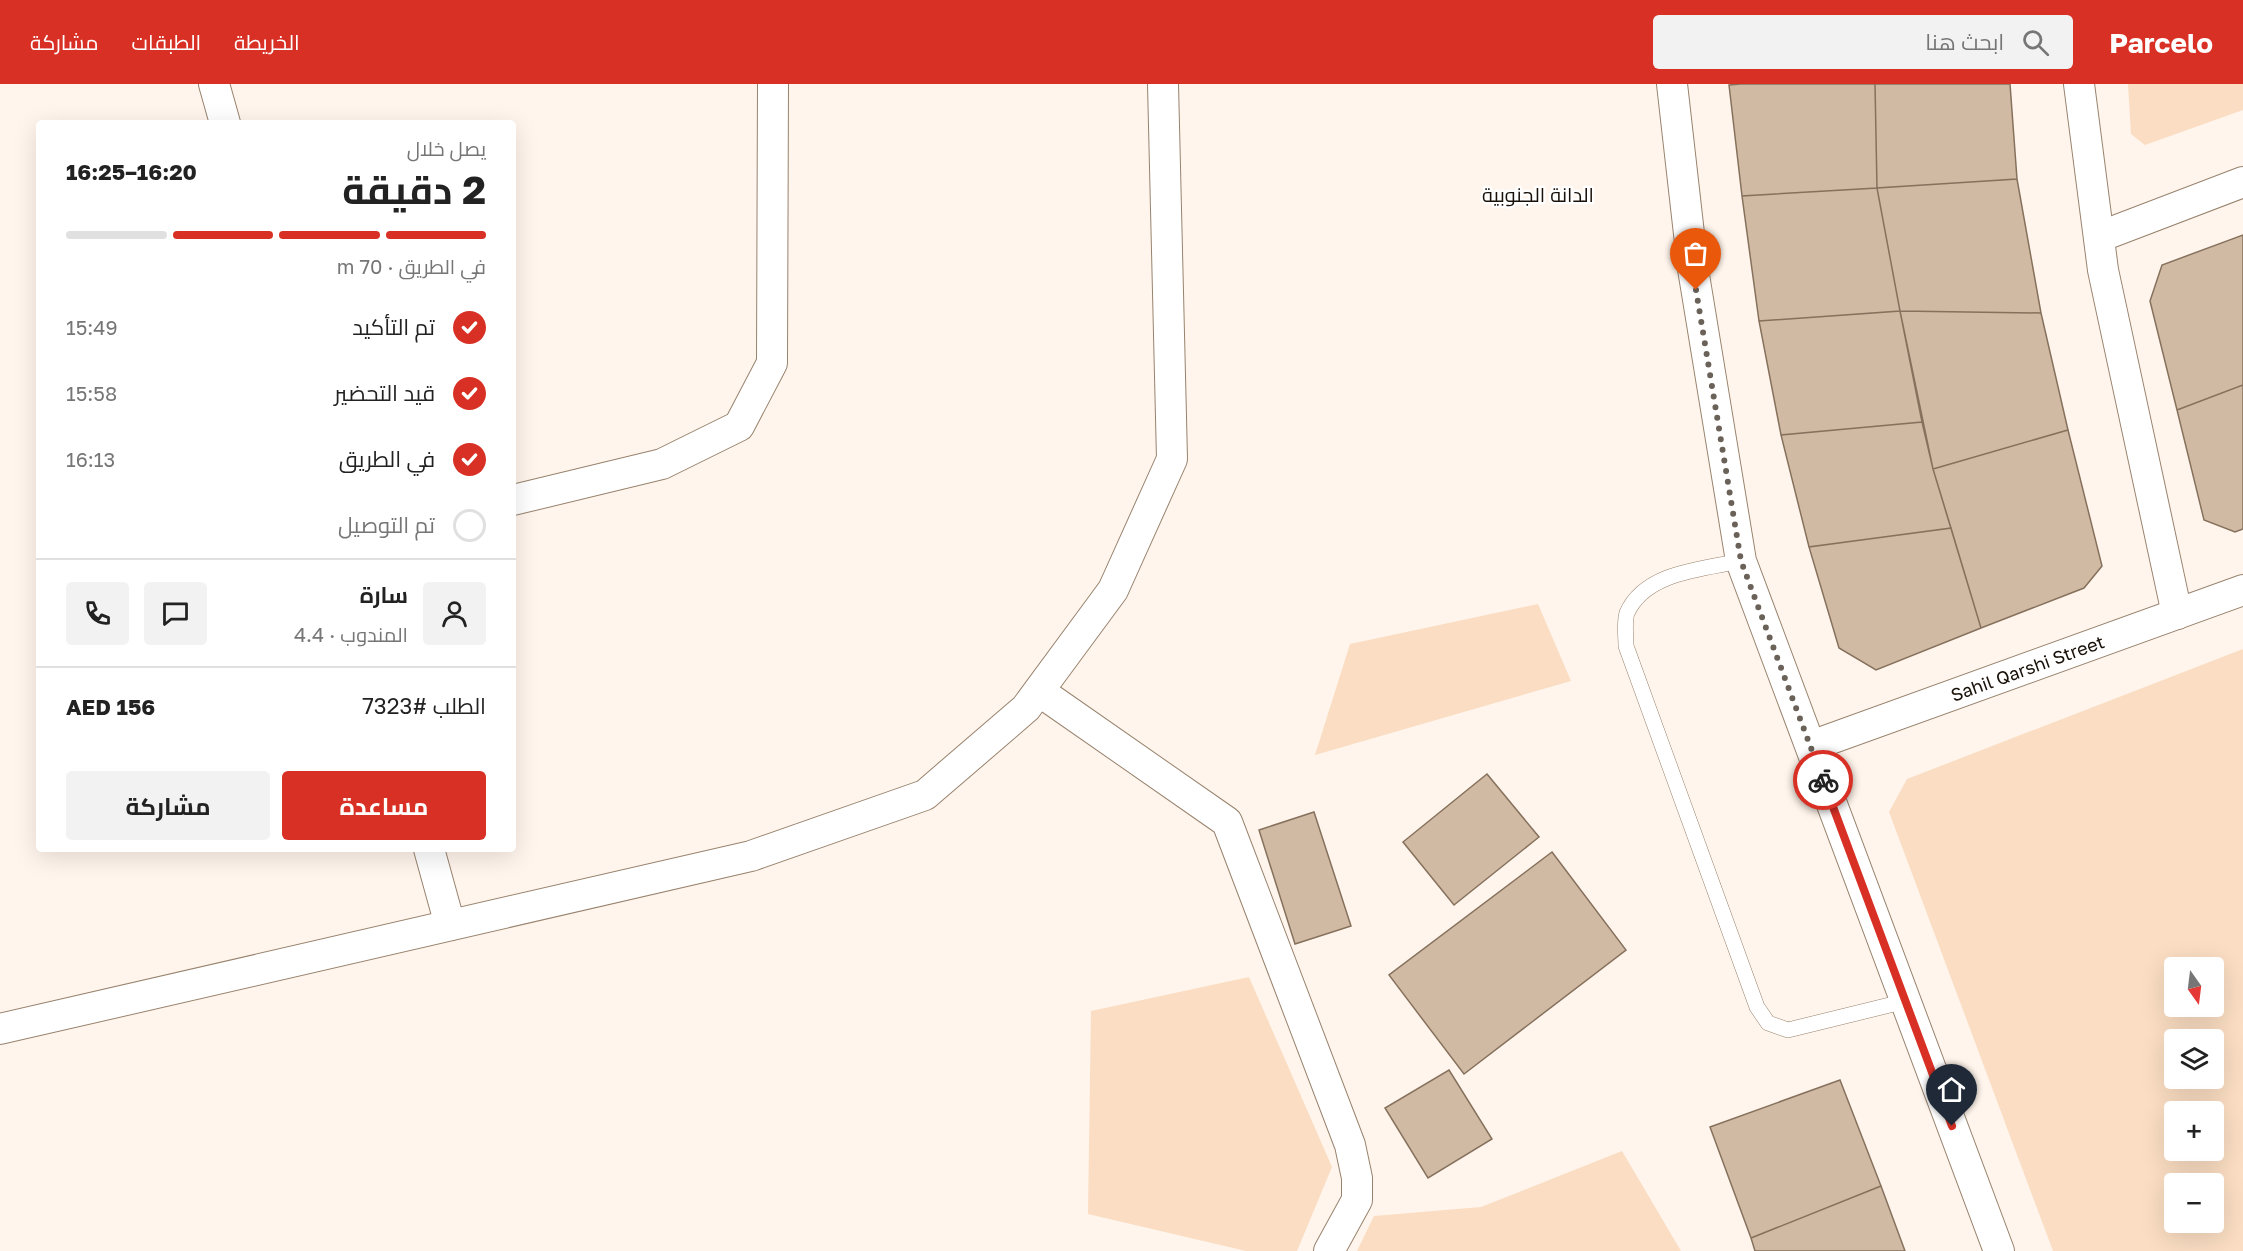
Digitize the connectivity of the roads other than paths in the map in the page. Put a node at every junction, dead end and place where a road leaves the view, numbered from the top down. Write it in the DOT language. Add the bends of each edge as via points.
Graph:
graph roads {
  1 [pos="214,84"];
  2 [pos="773,84"];
  3 [pos="1163,84"];
  4 [pos="1672,84"];
  5 [pos="2079,84"];
  6 [pos="224,120"];
  7 [pos="2243,182"];
  8 [pos="2099,237"];
  9 [pos="516,499"];
  10 [pos="1741,561"];
  11 [pos="2243,590"];
  12 [pos="2177,614"];
  13 [pos="1039,691"];
  14 [pos="1811,746"];
  15 [pos="430,852"];
  16 [pos="450,925"];
  17 [pos="1906,1001"];
  18 [pos="0,1029"];
  19 [pos="1329,1251"];
  20 [pos="1999,1251"];
  1 -- 6 [label="street"];
  2 -- 9 [label="street" via="772,363 739,426 662,464"];
  3 -- 13 [label="street" via="1172,459 1113,590"];
  4 -- 10 [label="street" via="1693,269"];
  5 -- 8 [label="street"];
  7 -- 8 [label="street"];
  8 -- 12 [label="street"];
  10 -- 14 [label="street"];
  10 -- 17 [label="lane" via="1670,576 1641,592 1626,614 1626,646 1757,1007 1767,1023 1788,1030"];
  11 -- 12 [label="street, Sahil Qarshi Street"];
  12 -- 14 [label="street, Sahil Qarshi Street"];
  13 -- 16 [label="street" via="1026,708 925,795 751,856"];
  13 -- 19 [label="street" via="1227,822 1350,1145 1357,1200"];
  14 -- 17 [label="street"];
  15 -- 16 [label="street"];
  16 -- 18 [label="street"];
  17 -- 20 [label="street"];
}
